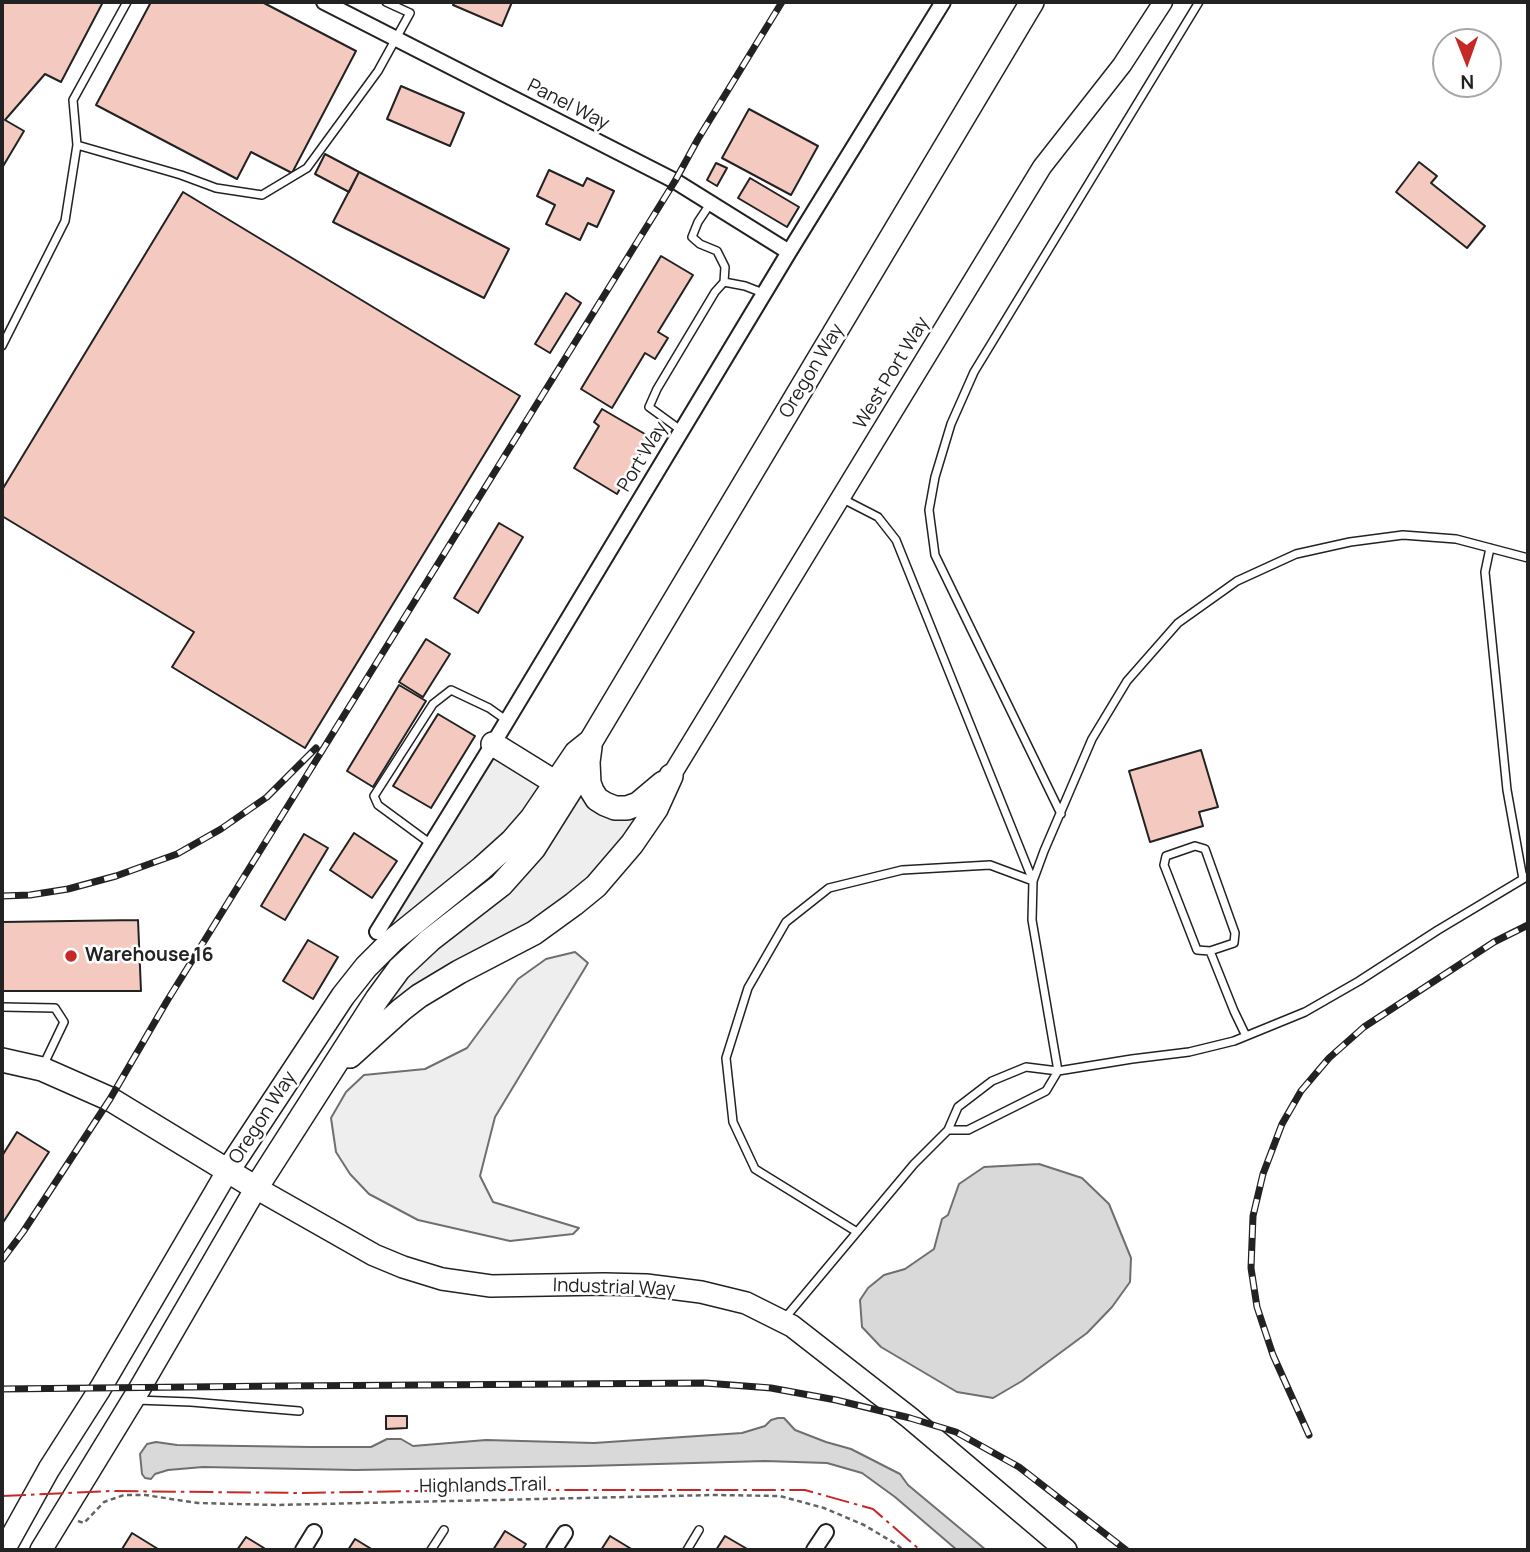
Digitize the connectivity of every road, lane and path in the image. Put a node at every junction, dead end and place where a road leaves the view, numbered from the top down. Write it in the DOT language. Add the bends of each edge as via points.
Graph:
graph roads {
  1 [pos="127,2"];
  2 [pos="324,2"];
  3 [pos="386,2"];
  4 [pos="943,2"];
  5 [pos="1032,2"];
  6 [pos="1163,2"];
  7 [pos="1199,2"];
  8 [pos="396,38"];
  9 [pos="77,145"];
  10 [pos="710,204"];
  11 [pos="789,252"];
  12 [pos="724,282"];
  13 [pos="764,293"];
  14 [pos="2,346"];
  15 [pos="682,430"];
  16 [pos="840,498"];
  17 [pos="1490,548"];
  18 [pos="1528,558"];
  19 [pos="507,721"];
  20 [pos="493,744"];
  21 [pos="590,751"];
  22 [pos="671,776"];
  23 [pos="556,783"];
  24 [pos="1061,814"];
  25 [pos="431,844"];
  26 [pos="1526,877"];
  27 [pos="1033,881"];
  28 [pos="377,932"];
  29 [pos="1210,951"];
  30 [pos="2,1007"];
  31 [pos="1247,1036"];
  32 [pos="2,1060"];
  33 [pos="42,1069"];
  34 [pos="1058,1071"];
  35 [pos="328,1076"];
  36 [pos="948,1130"];
  37 [pos="227,1172"];
  38 [pos="256,1188"];
  39 [pos="857,1233"];
  40 [pos="782,1321"];
  41 [pos="132,1400"];
  42 [pos="299,1410"];
  43 [pos="62,1514"];
  44 [pos="444,1530"];
  45 [pos="699,1530"];
  46 [pos="314,1532"];
  47 [pos="826,1532"];
  48 [pos="565,1533"];
  49 [pos="6,1537"];
  50 [pos="41,1550"];
  51 [pos="303,1550"];
  52 [pos="431,1550"];
  53 [pos="554,1550"];
  54 [pos="687,1550"];
  55 [pos="814,1550"];
  56 [pos="903,1550"];
  57 [pos="1066,1550"];
  1 -- 9 [label="lane" via="73,100"];
  2 -- 8 [label="street, Panel Way"];
  3 -- 8 [label="lane" via="410,13"];
  4 -- 11 [label="street, Port Way"];
  5 -- 21 [label="highway, Oregon Way"];
  6 -- 16 [label="street, West Port Way" via="1122,65 1042,167"];
  7 -- 24 [label="lane" via="974,372 951,424 929,510 935,555"];
  8 -- 9 [label="lane" via="378,71 307,168 262,195 216,188"];
  8 -- 10 [label="street, Panel Way" via="675,181"];
  9 -- 14 [label="lane" via="65,221"];
  10 -- 11 [label="street, Panel Way"];
  10 -- 12 [label="lane" via="692,237 717,251 725,267"];
  11 -- 13 [label="street, Port Way"];
  12 -- 13 [label="lane"];
  12 -- 15 [label="lane" via="649,407"];
  13 -- 15 [label="street, Port Way"];
  15 -- 19 [label="street, Port Way"];
  16 -- 22 [label="street, West Port Way"];
  16 -- 27 [label="lane" via="878,517 896,540"];
  17 -- 18 [label="lane"];
  17 -- 24 [label="lane" via="1455,539 1403,535 1296,554 1237,581 1178,623 1127,681 1092,739"];
  17 -- 26 [label="lane" via="1485,572 1507,790"];
  19 -- 20 [label="street, Port Way"];
  19 -- 25 [label="lane" via="452,690 433,704 374,796 377,806"];
  20 -- 23 [label="highway"];
  20 -- 25 [label="street, Port Way"];
  21 -- 22 [label="highway" via="592,790 597,799 615,808 638,804"];
  21 -- 23 [label="highway, Oregon Way" via="576,753"];
  21 -- 35 [label="highway, Oregon Way" via="534,848 501,885 399,969"];
  22 -- 35 [label="highway" via="656,809 596,886 534,933 419,996"];
  23 -- 37 [label="highway, Oregon Way" via="512,841 366,967"];
  24 -- 27 [label="lane"];
  25 -- 28 [label="street, Port Way"];
  26 -- 31 [label="lane" via="1304,1012"];
  27 -- 34 [label="lane" via="1032,920"];
  27 -- 39 [label="lane" via="990,865 902,870 829,888 786,922 748,988 726,1058 733,1122 755,1169"];
  29 -- 29 [label="lane" via="1197,950 1164,864 1166,856 1195,846 1205,849 1235,933 1234,943"];
  29 -- 31 [label="lane"];
  30 -- 33 [label="lane" via="55,1008 64,1022"];
  31 -- 34 [label="lane" via="1189,1052"];
  32 -- 33 [label="highway, Industrial Way"];
  33 -- 37 [label="highway, Industrial Way" via="110,1099"];
  34 -- 36 [label="lane" via="1046,1091 968,1130"];
  34 -- 36 [label="lane" via="1026,1068 992,1081 958,1107"];
  35 -- 38 [label="highway, Oregon Way"];
  36 -- 39 [label="lane"];
  37 -- 38 [label="highway, Industrial Way"];
  37 -- 49 [label="main road, Oregon Way" via="100,1389"];
  38 -- 40 [label="main road, Industrial Way" via="374,1255 442,1279 491,1286 646,1285 746,1303"];
  38 -- 41 [label="main road, Oregon Way"];
  39 -- 40 [label="lane"];
  40 -- 57 [label="main road, Industrial Way" via="910,1418"];
  41 -- 42 [label="lane"];
  41 -- 43 [label="main road, Oregon Way"];
  43 -- 50 [label="main road, Oregon Way"];
  43 -- 56 [label="path, Highlands Trail" via="84,1523 104,1502 145,1494 198,1503 276,1505 779,1496 854,1520"];
  44 -- 52 [label="lane"];
  45 -- 54 [label="lane"];
  46 -- 51 [label="street"];
  47 -- 55 [label="street"];
  48 -- 53 [label="street"];
}
